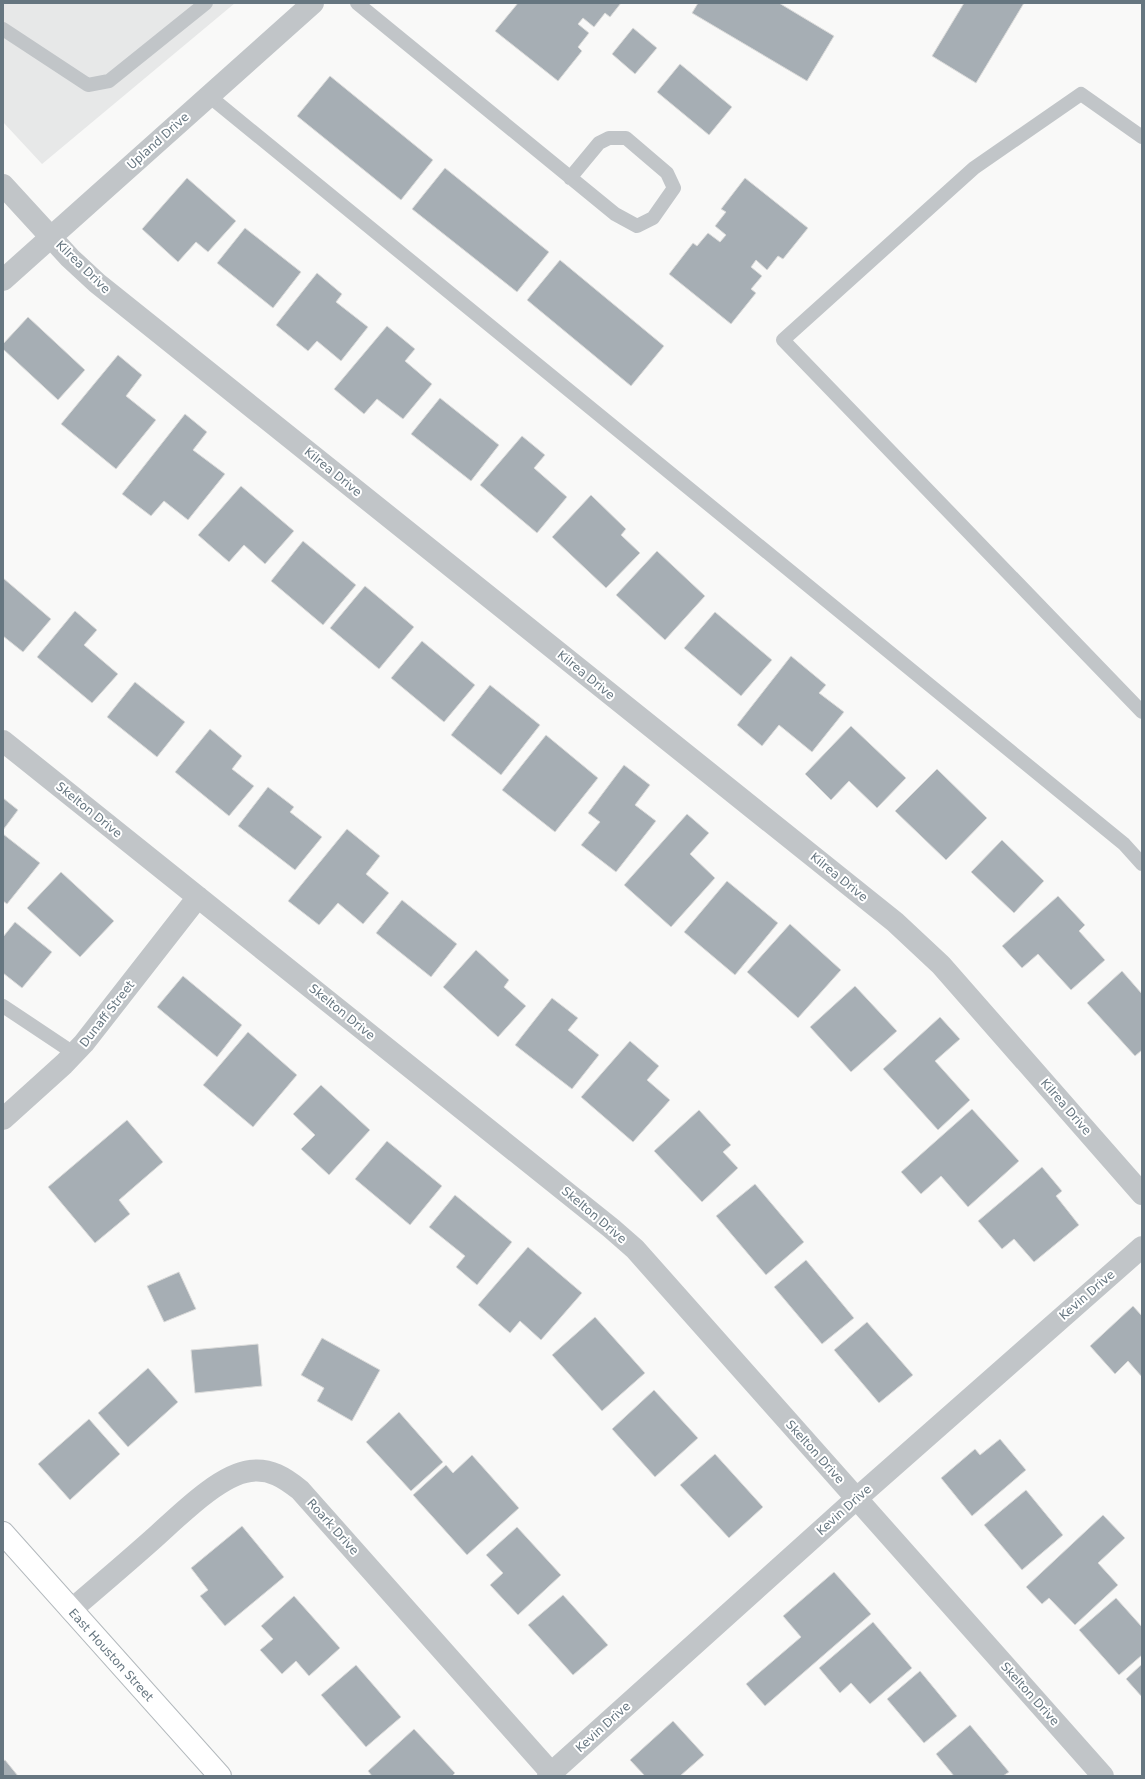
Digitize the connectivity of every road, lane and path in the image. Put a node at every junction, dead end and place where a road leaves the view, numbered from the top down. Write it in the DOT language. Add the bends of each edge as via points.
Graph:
graph roads {
  1 [pos="206,3"];
  2 [pos="313,3"];
  3 [pos="357,3"];
  4 [pos="3,29"];
  5 [pos="209,96"];
  6 [pos="1142,137"];
  7 [pos="570,178"];
  8 [pos="3,185"];
  9 [pos="52,237"];
  10 [pos="3,280"];
  11 [pos="1142,712"];
  12 [pos="3,741"];
  13 [pos="1142,864"];
  14 [pos="198,897"];
  15 [pos="3,1006"];
  16 [pos="75,1054"];
  17 [pos="3,1119"];
  18 [pos="1142,1194"];
  19 [pos="1142,1247"];
  20 [pos="856,1499"];
  21 [pos="3,1533"];
  22 [pos="71,1610"];
  23 [pos="551,1775"];
  24 [pos="220,1776"];
  25 [pos="1103,1776"];
  1 -- 4 [label="lane" via="109,81 88,85"];
  2 -- 5 [label="street, Upland Drive"];
  3 -- 7 [label="lane"];
  5 -- 9 [label="street, Upland Drive"];
  5 -- 13 [label="lane" via="1124,844"];
  6 -- 11 [label="lane" via="1081,94 974,168 783,340"];
  7 -- 7 [label="lane" via="615,214 637,226 653,218 674,188 667,173 626,138 609,138 600,143"];
  8 -- 9 [label="street, Kilrea Drive"];
  9 -- 10 [label="street, Upland Drive"];
  9 -- 18 [label="street, Kilrea Drive" via="97,283 895,922 941,966"];
  12 -- 14 [label="street, Skelton Drive"];
  14 -- 16 [label="street, Dunaff Street"];
  14 -- 20 [label="street, Skelton Drive" via="612,1228 634,1249"];
  15 -- 16 [label="lane"];
  16 -- 17 [label="street, Dunaff Street"];
  19 -- 20 [label="street, Kevin Drive"];
  20 -- 23 [label="street, Kevin Drive"];
  20 -- 25 [label="street, Skelton Drive"];
  21 -- 22 [label="main road, East Houston Street"];
  22 -- 23 [label="street, Roark Drive" via="202,1496 233,1475 251,1471 269,1472 286,1478 300,1490"];
  22 -- 24 [label="main road, East Houston Street"];
}
